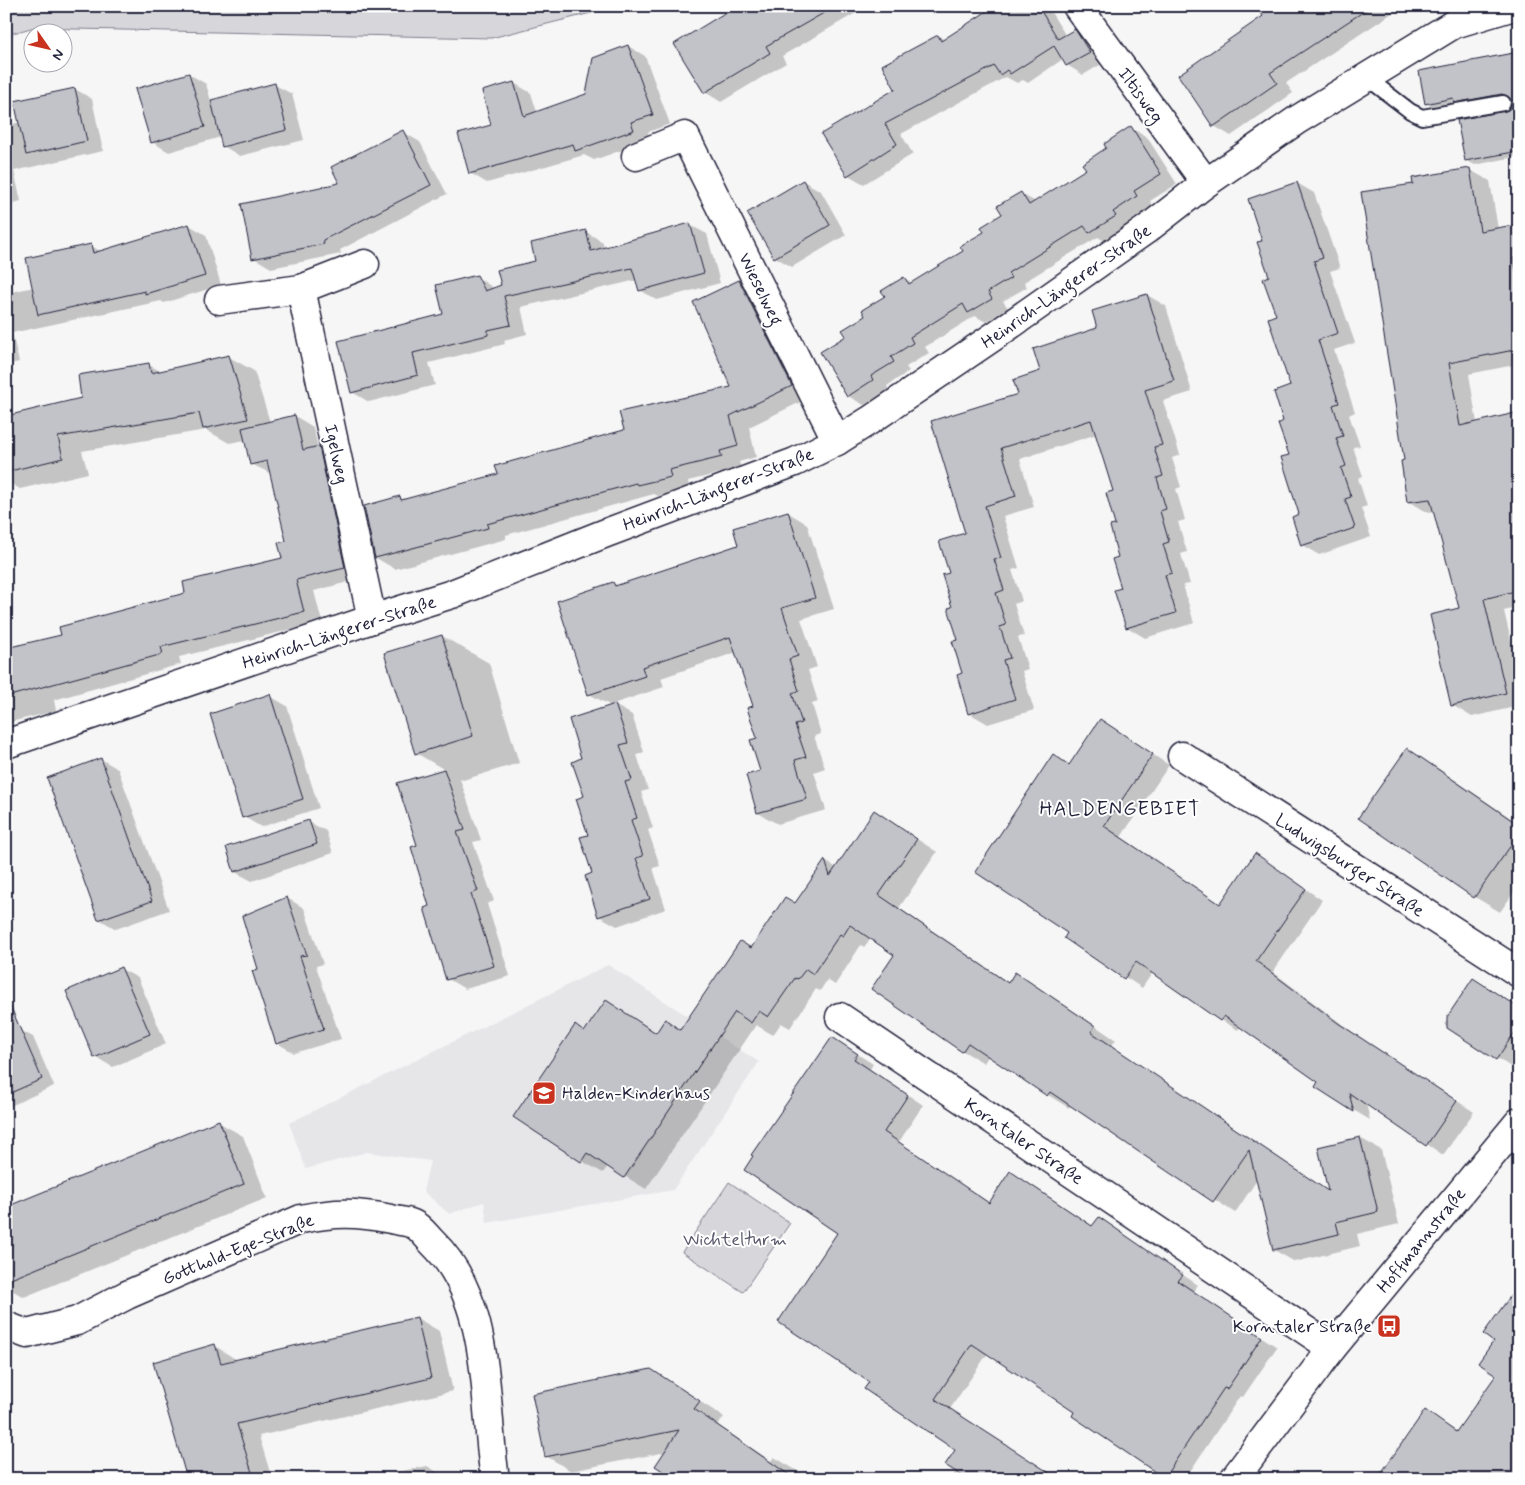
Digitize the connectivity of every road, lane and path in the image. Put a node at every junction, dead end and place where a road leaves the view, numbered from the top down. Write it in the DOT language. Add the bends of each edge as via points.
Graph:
graph roads {
  1 [pos="1077,6"];
  2 [pos="1514,6"];
  3 [pos="1366,78"];
  4 [pos="1503,103"];
  5 [pos="636,156"];
  6 [pos="1206,183"];
  7 [pos="365,264"];
  8 [pos="301,289"];
  9 [pos="219,300"];
  10 [pos="837,441"];
  11 [pos="372,619"];
  12 [pos="6,744"];
  13 [pos="1182,756"];
  14 [pos="1519,974"];
  15 [pos="840,1017"];
  16 [pos="1519,1122"];
  17 [pos="6,1326"];
  18 [pos="1332,1348"];
  19 [pos="495,1479"];
  20 [pos="1234,1479"];
  1 -- 6 [label="street, Iltisweg"];
  2 -- 3 [label="street, Heinrich-Längerer-Straße" via="1454,24"];
  3 -- 4 [label="lane" via="1422,117"];
  3 -- 6 [label="street, Heinrich-Längerer-Straße" via="1297,120"];
  5 -- 10 [label="street, Wieselweg" via="686,136"];
  6 -- 10 [label="street, Heinrich-Längerer-Straße" via="1147,229 993,337"];
  7 -- 8 [label="street"];
  8 -- 9 [label="street"];
  8 -- 11 [label="street, Igelweg"];
  10 -- 11 [label="street, Heinrich-Längerer-Straße" via="795,462 452,594"];
  11 -- 12 [label="street, Heinrich-Längerer-Straße"];
  13 -- 14 [label="street, Ludwigsburger Straße"];
  15 -- 18 [label="street, Korntaler Straße"];
  16 -- 18 [label="street, Hoffmannstraße"];
  17 -- 19 [label="street, Gotthold-Ege-Straße" via="27,1334 77,1321 127,1295 301,1219 359,1212 414,1224 446,1255 470,1302 484,1366"];
  18 -- 20 [label="street, Hoffmannstraße"];
}
